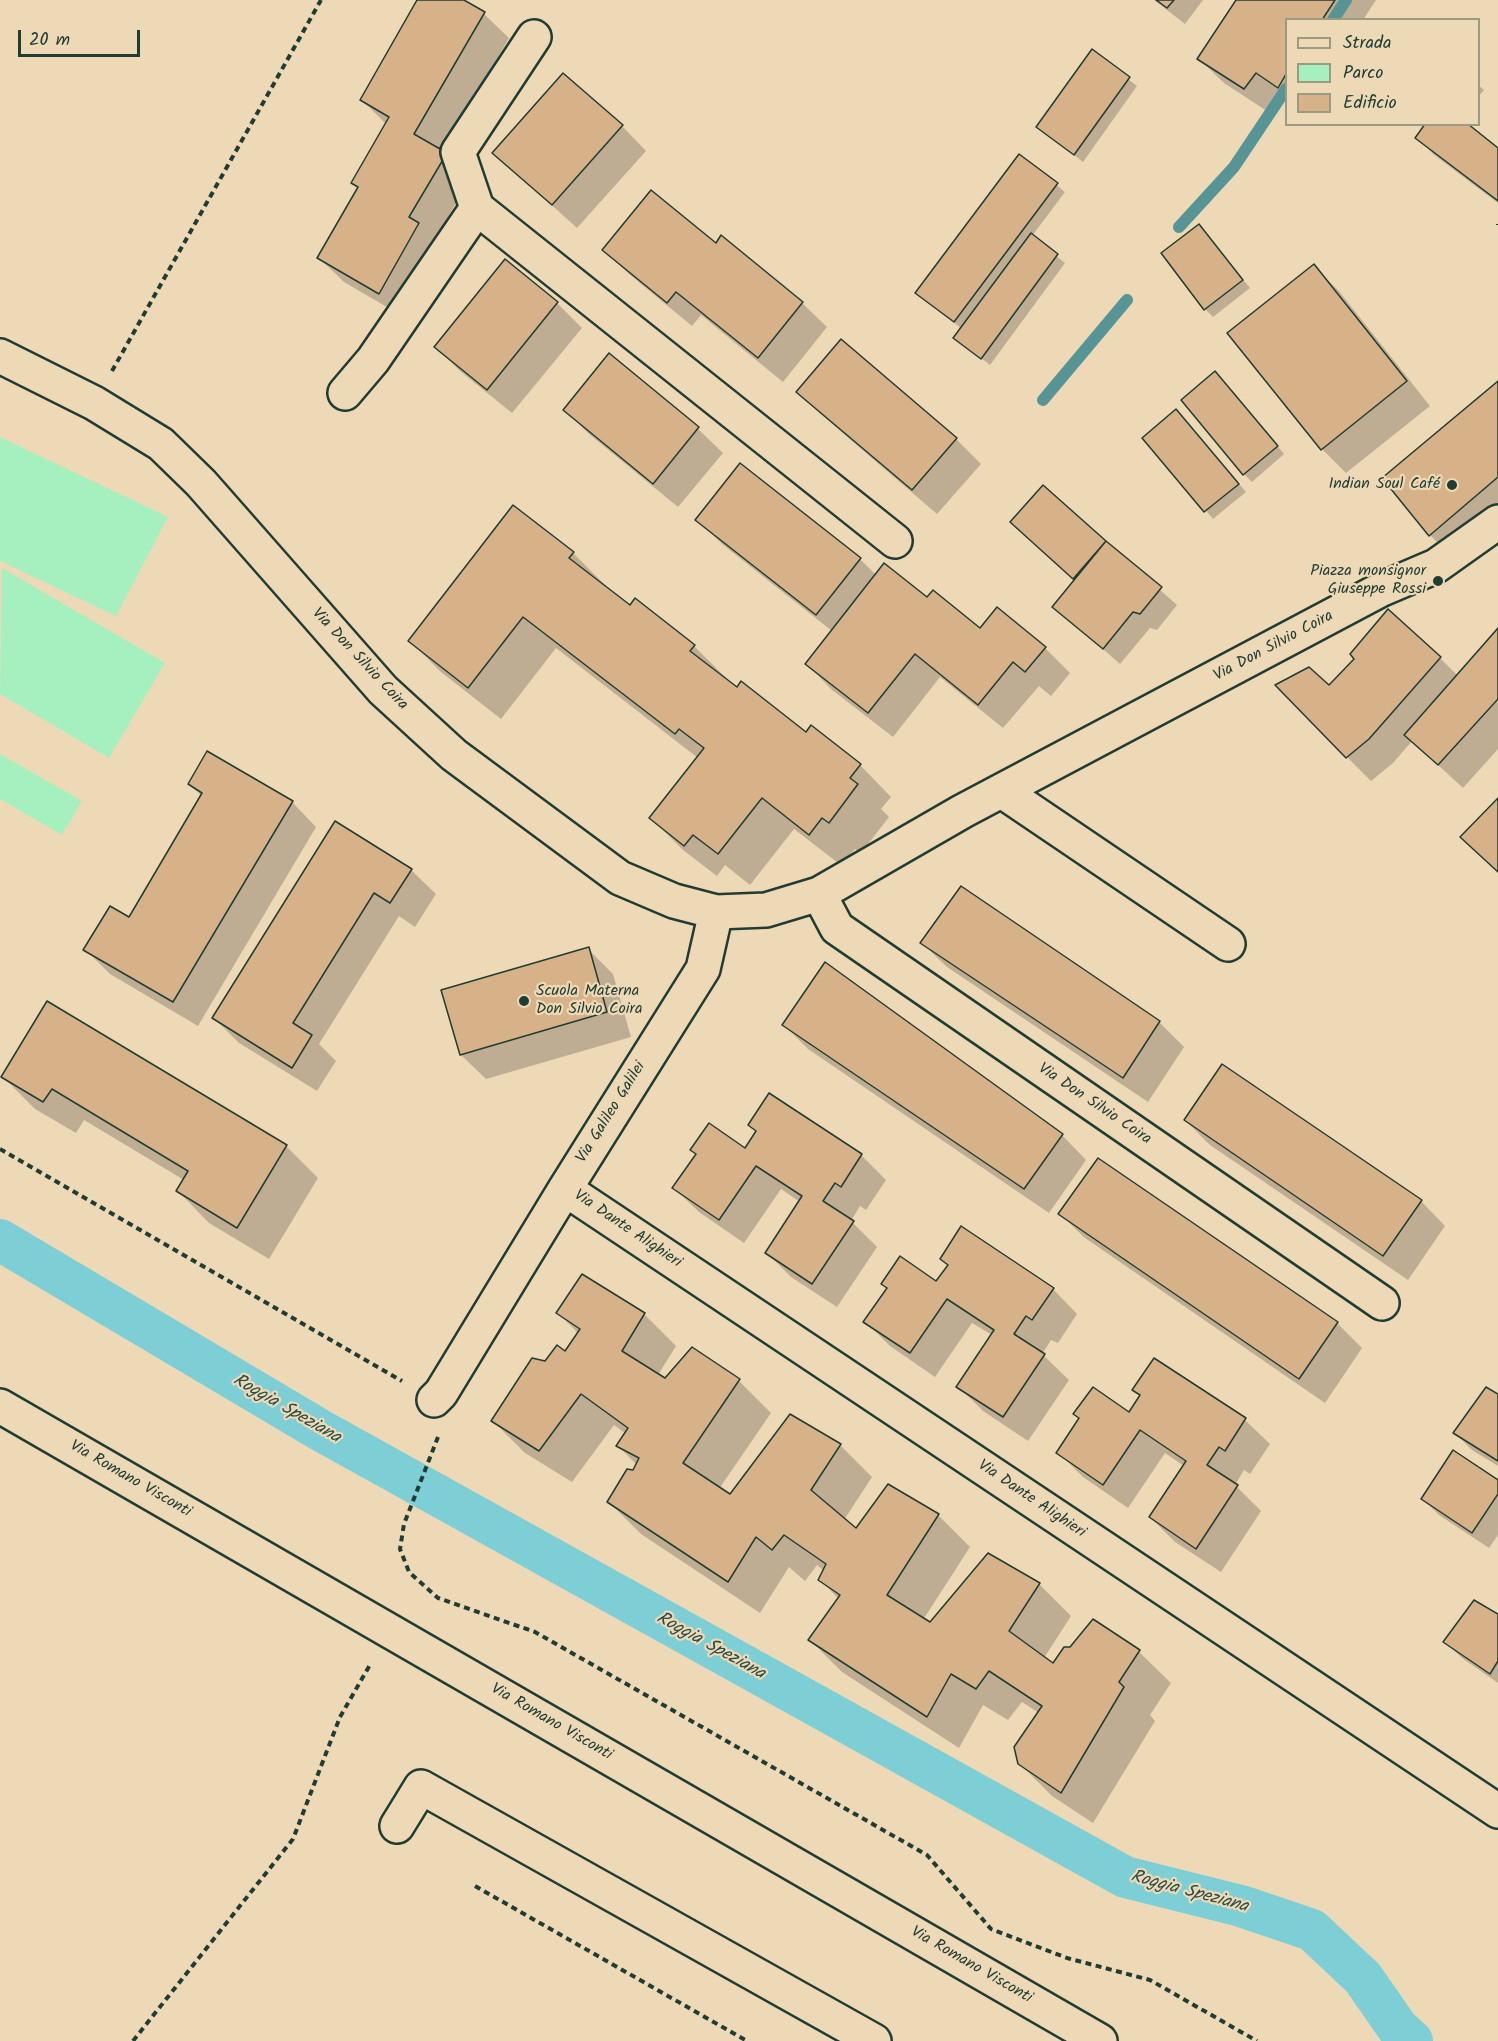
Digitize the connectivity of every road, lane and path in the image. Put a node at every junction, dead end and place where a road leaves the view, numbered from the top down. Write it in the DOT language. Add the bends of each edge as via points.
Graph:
graph roads {
  1 [pos="321,0"];
  2 [pos="534,37"];
  3 [pos="477,208"];
  4 [pos="0,356"];
  5 [pos="345,393"];
  6 [pos="94,403"];
  7 [pos="1498,522"];
  8 [pos="895,541"];
  9 [pos="1002,791"];
  10 [pos="819,894"];
  11 [pos="716,912"];
  12 [pos="1228,944"];
  13 [pos="0,1149"];
  14 [pos="565,1189"];
  15 [pos="1382,1303"];
  16 [pos="435,1400"];
  17 [pos="0,1406"];
  18 [pos="432,1458"];
  19 [pos="390,1629"];
  20 [pos="1498,1811"];
  21 [pos="397,1826"];
  22 [pos="475,1886"];
  23 [pos="133,2041"];
  24 [pos="747,2041"];
  25 [pos="874,2041"];
  26 [pos="1101,2041"];
  27 [pos="1257,2041"];
  1 -- 6 [label="path"];
  2 -- 3 [label="street" via="458,152"];
  3 -- 5 [label="street" via="373,360"];
  3 -- 8 [label="street"];
  4 -- 6 [label="street, Via Don Silvio Coira"];
  6 -- 11 [label="street, Via Don Silvio Coira" via="160,444 201,483 383,690 454,755 620,878 674,901"];
  7 -- 9 [label="street, Via Don Silvio Coira" via="1436,566 1382,589"];
  9 -- 10 [label="street, Via Don Silvio Coira"];
  9 -- 12 [label="street"];
  10 -- 11 [label="street, Via Don Silvio Coira" via="766,910"];
  10 -- 15 [label="street, Via Don Silvio Coira" via="837,928"];
  11 -- 14 [label="street, Via Galileo Galilei" via="703,969"];
  13 -- 16 [label="path"];
  14 -- 16 [label="street, Via Galileo Galilei"];
  14 -- 20 [label="street, Via Dante Alighieri"];
  17 -- 19 [label="street, Via Romano Visconti"];
  18 -- 27 [label="path" via="404,1524 400,1549 409,1572 438,1598 535,1632 927,1855 991,1929 1067,1958 1150,1980"];
  19 -- 23 [label="path" via="340,1717 293,1839"];
  19 -- 26 [label="street, Via Romano Visconti"];
  21 -- 25 [label="street" via="421,1786"];
  22 -- 24 [label="path"];
}
